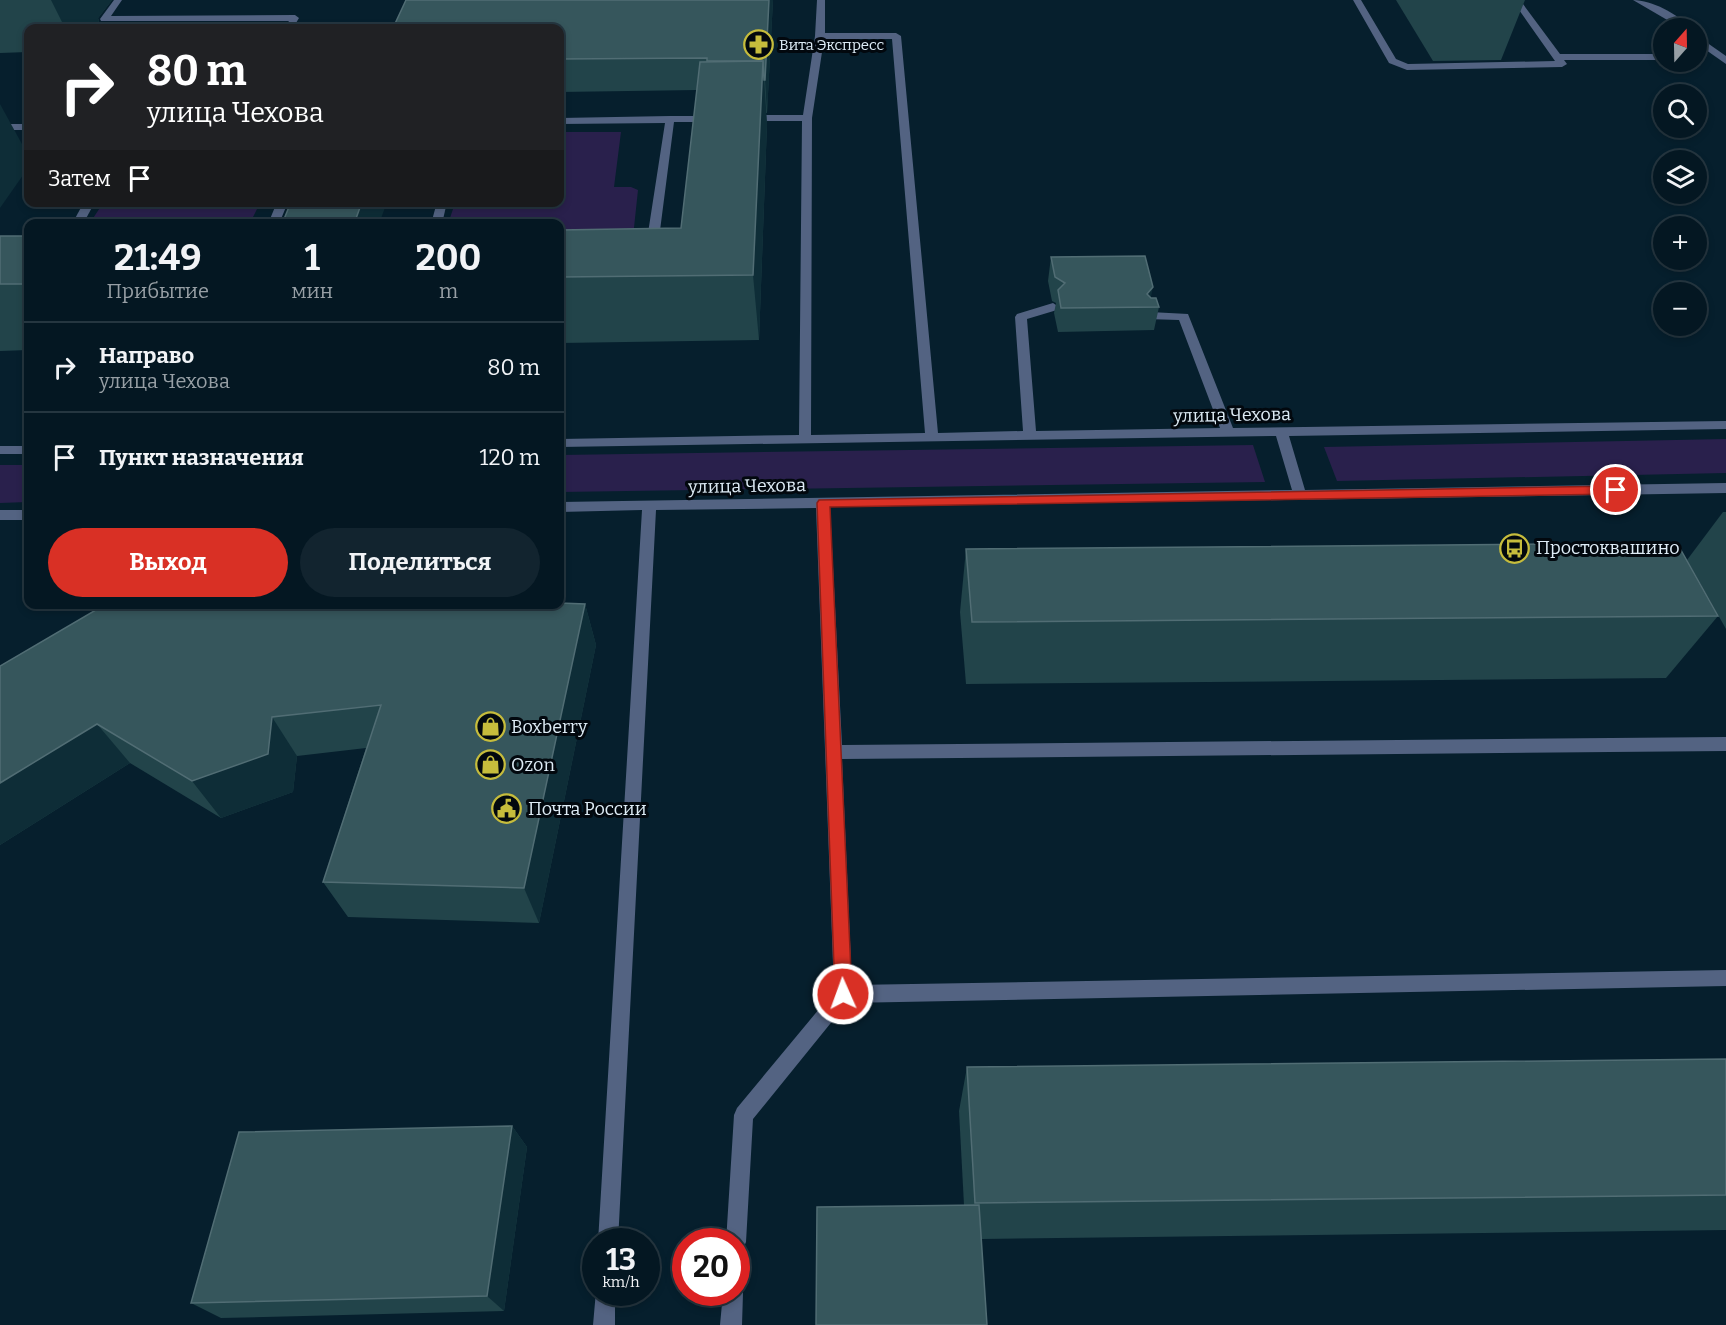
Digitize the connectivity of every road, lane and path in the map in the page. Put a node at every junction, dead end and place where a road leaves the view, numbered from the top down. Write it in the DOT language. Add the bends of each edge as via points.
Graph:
graph roads {
  1 [pos="118,0"];
  2 [pos="821,0"];
  3 [pos="1357,0"];
  4 [pos="1516,0"];
  5 [pos="1637,0"];
  6 [pos="1673,18"];
  7 [pos="291,24"];
  8 [pos="820,36"];
  9 [pos="1558,57"];
  10 [pos="1653,57"];
  11 [pos="738,118"];
  12 [pos="807,118"];
  13 [pos="670,119"];
  14 [pos="727,119"];
  15 [pos="564,121"];
  16 [pos="0,127"];
  17 [pos="24,127"];
  18 [pos="651,260"];
  19 [pos="1053,308"];
  20 [pos="1150,316"];
  21 [pos="1726,425"];
  22 [pos="1281,432"];
  23 [pos="1228,433"];
  24 [pos="1030,436"];
  25 [pos="932,438"];
  26 [pos="806,439"];
  27 [pos="564,442"];
  28 [pos="0,450"];
  29 [pos="24,450"];
  30 [pos="1726,488"];
  31 [pos="1300,496"];
  32 [pos="823,503"];
  33 [pos="649,506"];
  34 [pos="564,507"];
  35 [pos="24,514"];
  36 [pos="0,515"];
  37 [pos="1726,744"];
  38 [pos="834,752"];
  39 [pos="1726,978"];
  40 [pos="843,994"];
  41 [pos="609,1228"];
  42 [pos="737,1228"];
  43 [pos="605,1306"];
  44 [pos="732,1306"];
  45 [pos="604,1325"];
  46 [pos="730,1325"];
  1 -- 7 [label="street" via="104,19 295,18"];
  2 -- 8 [label="street"];
  3 -- 9 [label="street" via="1397,65 1556,66 1562,64"];
  4 -- 9 [label="street"];
  5 -- 6 [label="street"];
  8 -- 12 [label="street"];
  8 -- 25 [label="street" via="896,36"];
  9 -- 10 [label="street"];
  11 -- 12 [label="street"];
  12 -- 26 [label="street"];
  13 -- 14 [label="street"];
  13 -- 15 [label="street"];
  13 -- 18 [label="street"];
  16 -- 17 [label="street"];
  19 -- 24 [label="street" via="1021,317"];
  20 -- 23 [label="street" via="1184,317"];
  21 -- 22 [label="street, улица Чехова"];
  22 -- 23 [label="street, улица Чехова"];
  22 -- 31 [label="street"];
  23 -- 24 [label="street, улица Чехова"];
  24 -- 25 [label="street, улица Чехова"];
  25 -- 26 [label="street, улица Чехова"];
  26 -- 27 [label="street, улица Чехова"];
  28 -- 29 [label="street"];
  30 -- 31 [label="street, улица Чехова"];
  31 -- 32 [label="street, улица Чехова"];
  32 -- 33 [label="street, улица Чехова"];
  32 -- 38 [label="street"];
  33 -- 34 [label="street, улица Чехова"];
  33 -- 41 [label="street"];
  35 -- 36 [label="street"];
  37 -- 38 [label="street"];
  38 -- 40 [label="street"];
  39 -- 40 [label="street"];
  40 -- 42 [label="street" via="744,1115"];
  43 -- 45 [label="street"];
  44 -- 46 [label="street"];
}
